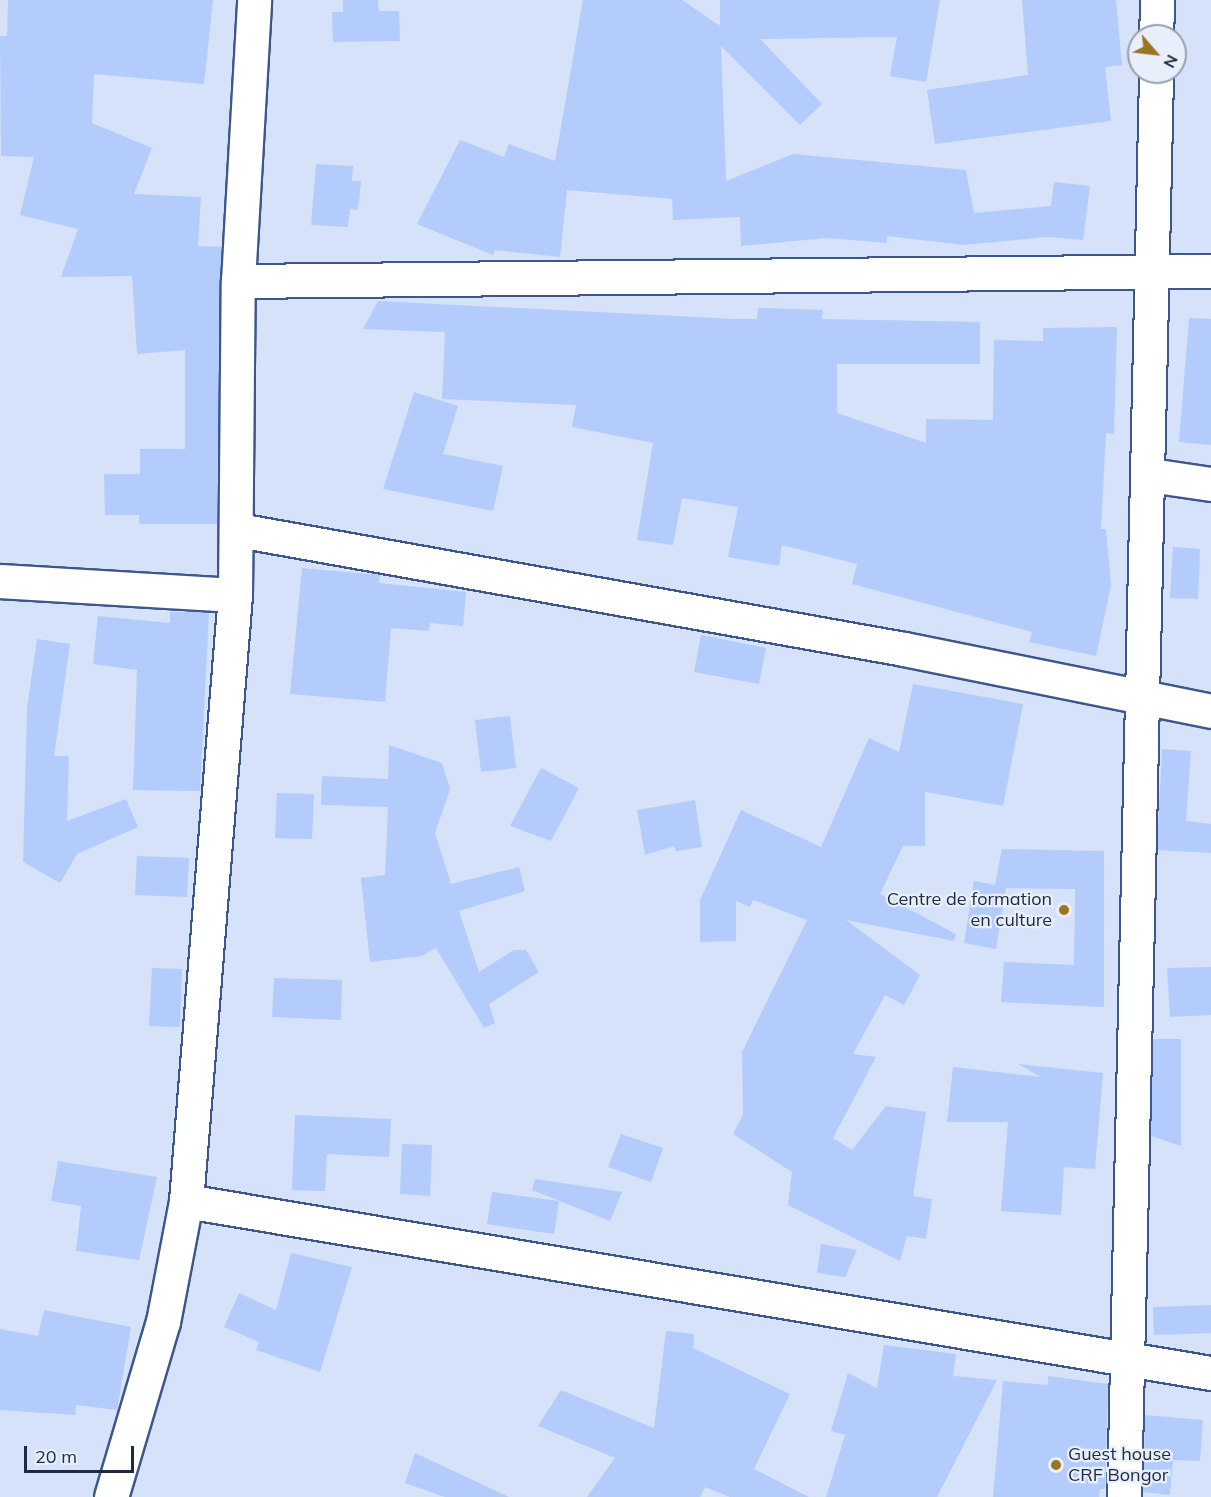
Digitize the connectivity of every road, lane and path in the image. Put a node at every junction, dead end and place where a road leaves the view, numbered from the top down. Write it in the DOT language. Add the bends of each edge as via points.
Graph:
graph roads {
  1 [pos="254,0"];
  2 [pos="1157,0"];
  3 [pos="1156,24"];
  4 [pos="1156,84"];
  5 [pos="1151,267"];
  6 [pos="1211,271"];
  7 [pos="238,281"];
  8 [pos="1150,476"];
  9 [pos="1211,484"];
  10 [pos="238,530"];
  11 [pos="0,581"];
  12 [pos="235,595"];
  13 [pos="1139,695"];
  14 [pos="1211,711"];
  15 [pos="186,1201"];
  16 [pos="1131,1359"];
  17 [pos="1211,1373"];
  18 [pos="111,1497"];
  19 [pos="1124,1497"];
  1 -- 7 [label="street"];
  2 -- 3 [label="street"];
  4 -- 5 [label="street"];
  5 -- 6 [label="street"];
  5 -- 7 [label="street"];
  5 -- 8 [label="street"];
  7 -- 10 [label="street"];
  8 -- 9 [label="street"];
  8 -- 13 [label="street"];
  10 -- 12 [label="street"];
  10 -- 13 [label="street"];
  11 -- 12 [label="street"];
  12 -- 15 [label="street"];
  13 -- 14 [label="street"];
  13 -- 16 [label="street" via="1126,1332"];
  15 -- 16 [label="street"];
  15 -- 18 [label="street" via="163,1322"];
  16 -- 17 [label="street"];
  16 -- 19 [label="street"];
}
